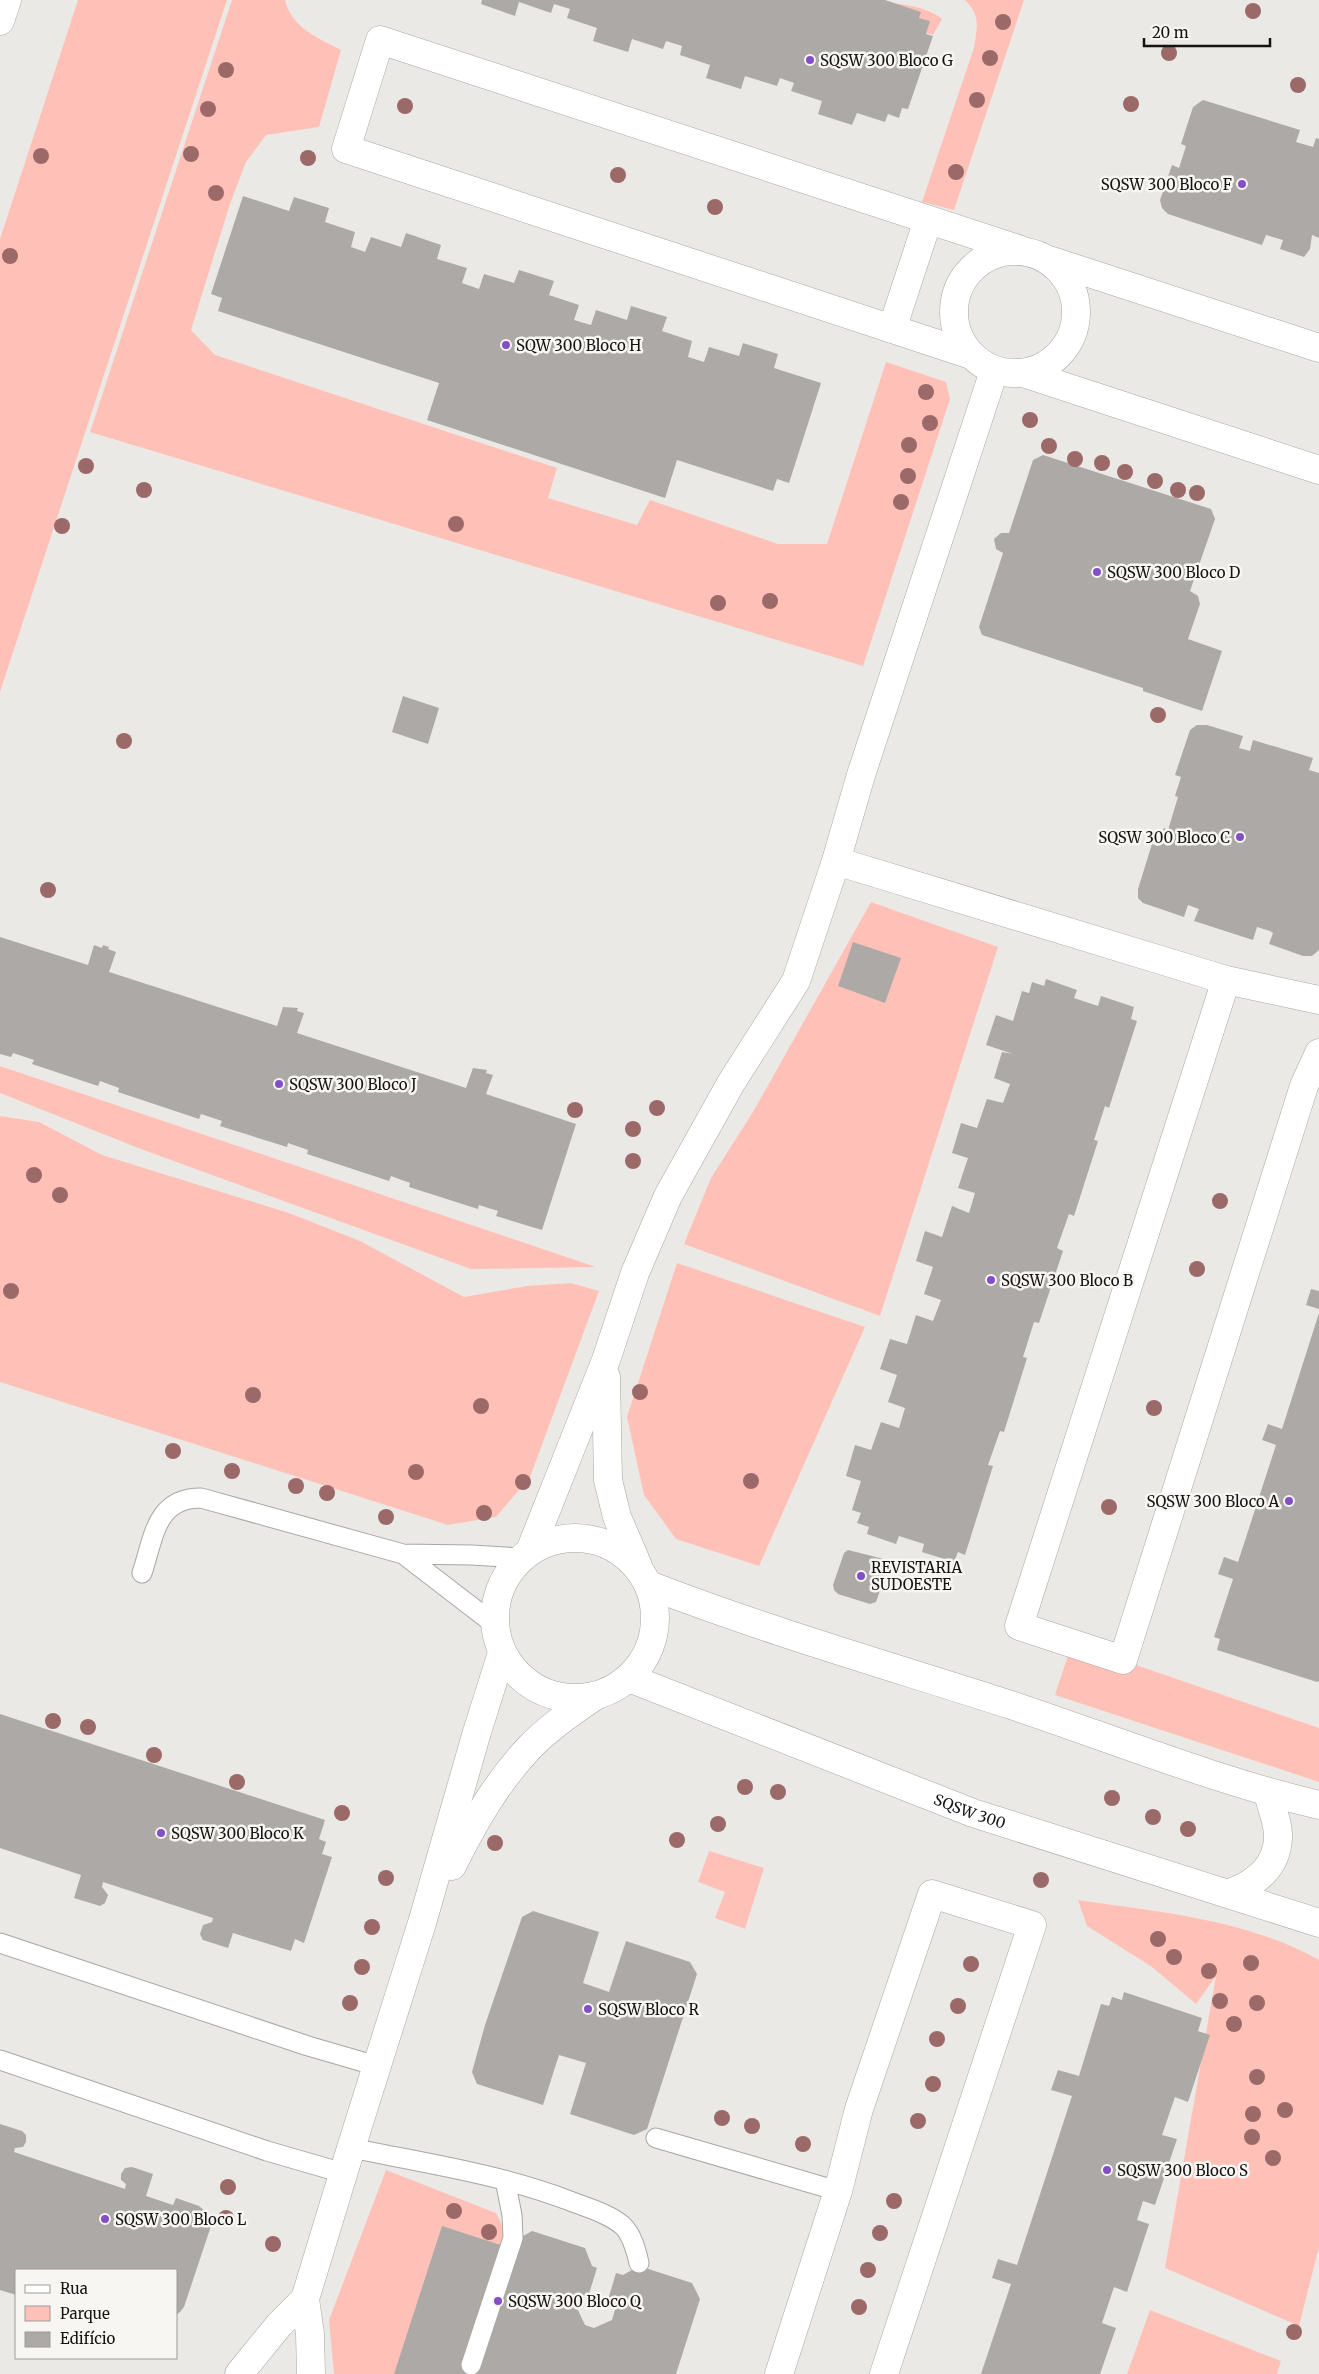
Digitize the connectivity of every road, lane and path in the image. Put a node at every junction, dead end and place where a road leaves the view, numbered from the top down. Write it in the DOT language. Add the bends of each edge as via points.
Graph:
graph roads {
  1 [pos="7,0"];
  2 [pos="0,21"];
  3 [pos="928,220"];
  4 [pos="1021,250"];
  5 [pos="1049,260"];
  6 [pos="892,329"];
  7 [pos="1319,348"];
  8 [pos="968,354"];
  9 [pos="994,371"];
  10 [pos="1023,374"];
  11 [pos="1319,470"];
  12 [pos="836,861"];
  13 [pos="1226,980"];
  14 [pos="1319,1000"];
  15 [pos="1319,1053"];
  16 [pos="606,1360"];
  17 [pos="403,1554"];
  18 [pos="526,1555"];
  19 [pos="142,1573"];
  20 [pos="644,1577"];
  21 [pos="494,1624"];
  22 [pos="502,1653"];
  23 [pos="629,1678"];
  24 [pos="595,1696"];
  25 [pos="1268,1793"];
  26 [pos="1319,1805"];
  27 [pos="1230,1893"];
  28 [pos="422,1923"];
  29 [pos="1319,1923"];
  30 [pos="0,1943"];
  31 [pos="0,2060"];
  32 [pos="377,2066"];
  33 [pos="656,2138"];
  34 [pos="347,2161"];
  35 [pos="504,2180"];
  36 [pos="838,2191"];
  37 [pos="639,2263"];
  38 [pos="305,2299"];
  39 [pos="471,2365"];
  40 [pos="238,2374"];
  41 [pos="311,2374"];
  42 [pos="779,2374"];
  43 [pos="884,2374"];
  1 -- 2 [label="street"];
  3 -- 4 [label="street"];
  3 -- 6 [label="street"];
  3 -- 6 [label="street" via="380,40 346,149"];
  4 -- 5 [label="street"];
  4 -- 8 [label="street" via="991,254 967,272 954,298 954,328"];
  5 -- 7 [label="street"];
  5 -- 10 [label="street" via="1070,282 1077,310 1070,340 1051,362"];
  6 -- 8 [label="street"];
  8 -- 9 [label="street"];
  9 -- 10 [label="street"];
  9 -- 12 [label="street" via="861,775"];
  10 -- 11 [label="street"];
  12 -- 13 [label="street"];
  12 -- 16 [label="street" via="796,981 731,1083 668,1196 635,1273"];
  13 -- 14 [label="street"];
  13 -- 15 [label="street" via="1019,1626 1123,1660 1304,1086"];
  16 -- 18 [label="street"];
  16 -- 20 [label="street" via="608,1480 617,1517"];
  17 -- 18 [label="lane"];
  17 -- 19 [label="lane" via="201,1498 187,1498 165,1510"];
  17 -- 21 [label="lane"];
  18 -- 20 [label="street" via="558,1539 589,1538 617,1549"];
  18 -- 21 [label="street" via="505,1577 496,1600"];
  20 -- 23 [label="street" via="656,1609 654,1634 645,1658"];
  20 -- 25 [label="street" via="758,1625 1013,1706"];
  21 -- 22 [label="street"];
  22 -- 24 [label="street" via="519,1675 541,1690 568,1698"];
  22 -- 28 [label="street"];
  23 -- 24 [label="street"];
  23 -- 27 [label="street, SQSW 300" via="973,1813"];
  24 -- 28 [label="street" via="530,1747 500,1782 468,1833"];
  25 -- 26 [label="street"];
  25 -- 27 [label="street" via="1278,1838 1274,1857 1262,1877 1248,1887"];
  27 -- 29 [label="street, SQSW 300"];
  28 -- 32 [label="street"];
  30 -- 32 [label="lane"];
  31 -- 34 [label="lane" via="267,2151"];
  32 -- 34 [label="street"];
  33 -- 36 [label="lane"];
  34 -- 35 [label="lane"];
  34 -- 38 [label="street"];
  35 -- 37 [label="lane" via="604,2214 623,2226 634,2244"];
  35 -- 39 [label="lane" via="512,2214 513,2238"];
  36 -- 42 [label="street"];
  36 -- 43 [label="street" via="859,2109 932,1894 1032,1924"];
  38 -- 40 [label="street" via="279,2324"];
  38 -- 41 [label="street"];
}
